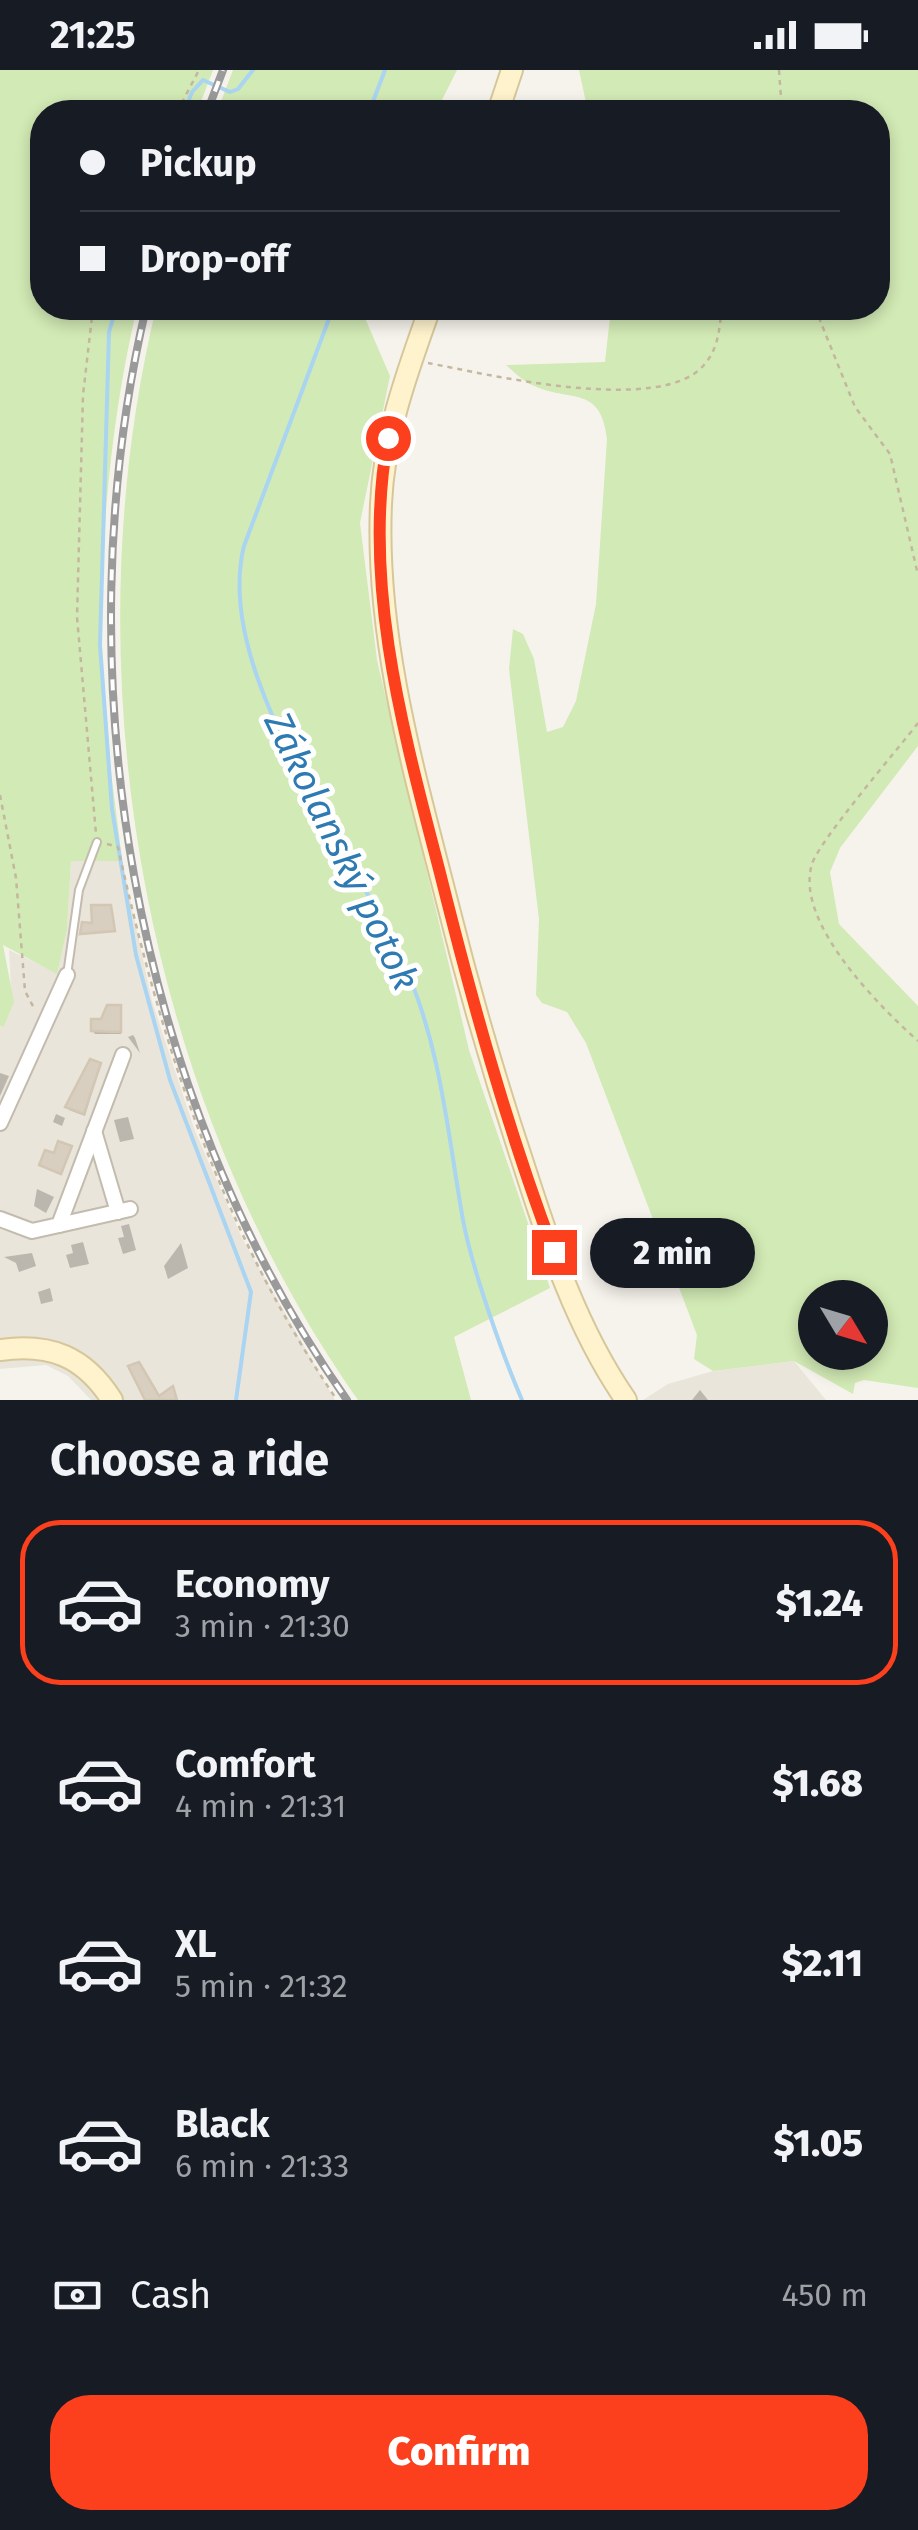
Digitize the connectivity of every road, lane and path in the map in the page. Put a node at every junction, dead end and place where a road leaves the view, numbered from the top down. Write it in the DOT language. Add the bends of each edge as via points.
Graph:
graph roads {
  1 [pos="199,70"];
  2 [pos="512,70"];
  3 [pos="779,70"];
  4 [pos="183,100"];
  5 [pos="502,100"];
  6 [pos="781,100"];
  7 [pos="92,320"];
  8 [pos="426,320"];
  9 [pos="720,320"];
  10 [pos="820,320"];
  11 [pos="412,360"];
  12 [pos="918,575"];
  13 [pos="918,724"];
  14 [pos="0,796"];
  15 [pos="96,842"];
  16 [pos="109,845"];
  17 [pos="67,975"];
  18 [pos="39,1017"];
  19 [pos="918,1041"];
  20 [pos="122,1055"];
  21 [pos="0,1124"];
  22 [pos="94,1130"];
  23 [pos="0,1219"];
  24 [pos="59,1225"];
  25 [pos="0,1350"];
  26 [pos="112,1400"];
  27 [pos="338,1400"];
  28 [pos="626,1400"];
  1 -- 4 [label="path"];
  2 -- 5 [label="main road"];
  3 -- 6 [label="path"];
  7 -- 15 [label="path" via="77,616"];
  8 -- 11 [label="main road"];
  9 -- 11 [label="path" via="717,345 702,368 624,390 538,385"];
  10 -- 12 [label="path" via="856,407 890,454"];
  11 -- 28 [label="main road" via="392,416 381,508 381,572 394,670 480,1032 582,1326"];
  13 -- 19 [label="path" via="812,862 810,894 867,994"];
  14 -- 18 [label="path" via="16,878 25,991"];
  15 -- 17 [label="lane" via="79,890"];
  16 -- 27 [label="path" via="118,847 170,1057 229,1211 263,1281"];
  17 -- 21 [label="street"];
  20 -- 22 [label="street"];
  22 -- 24 [label="street"];
  22 -- 24 [label="street" via="124,1211"];
  23 -- 24 [label="street" via="32,1231"];
  25 -- 26 [label="main road" via="60,1350 80,1362"];
}
